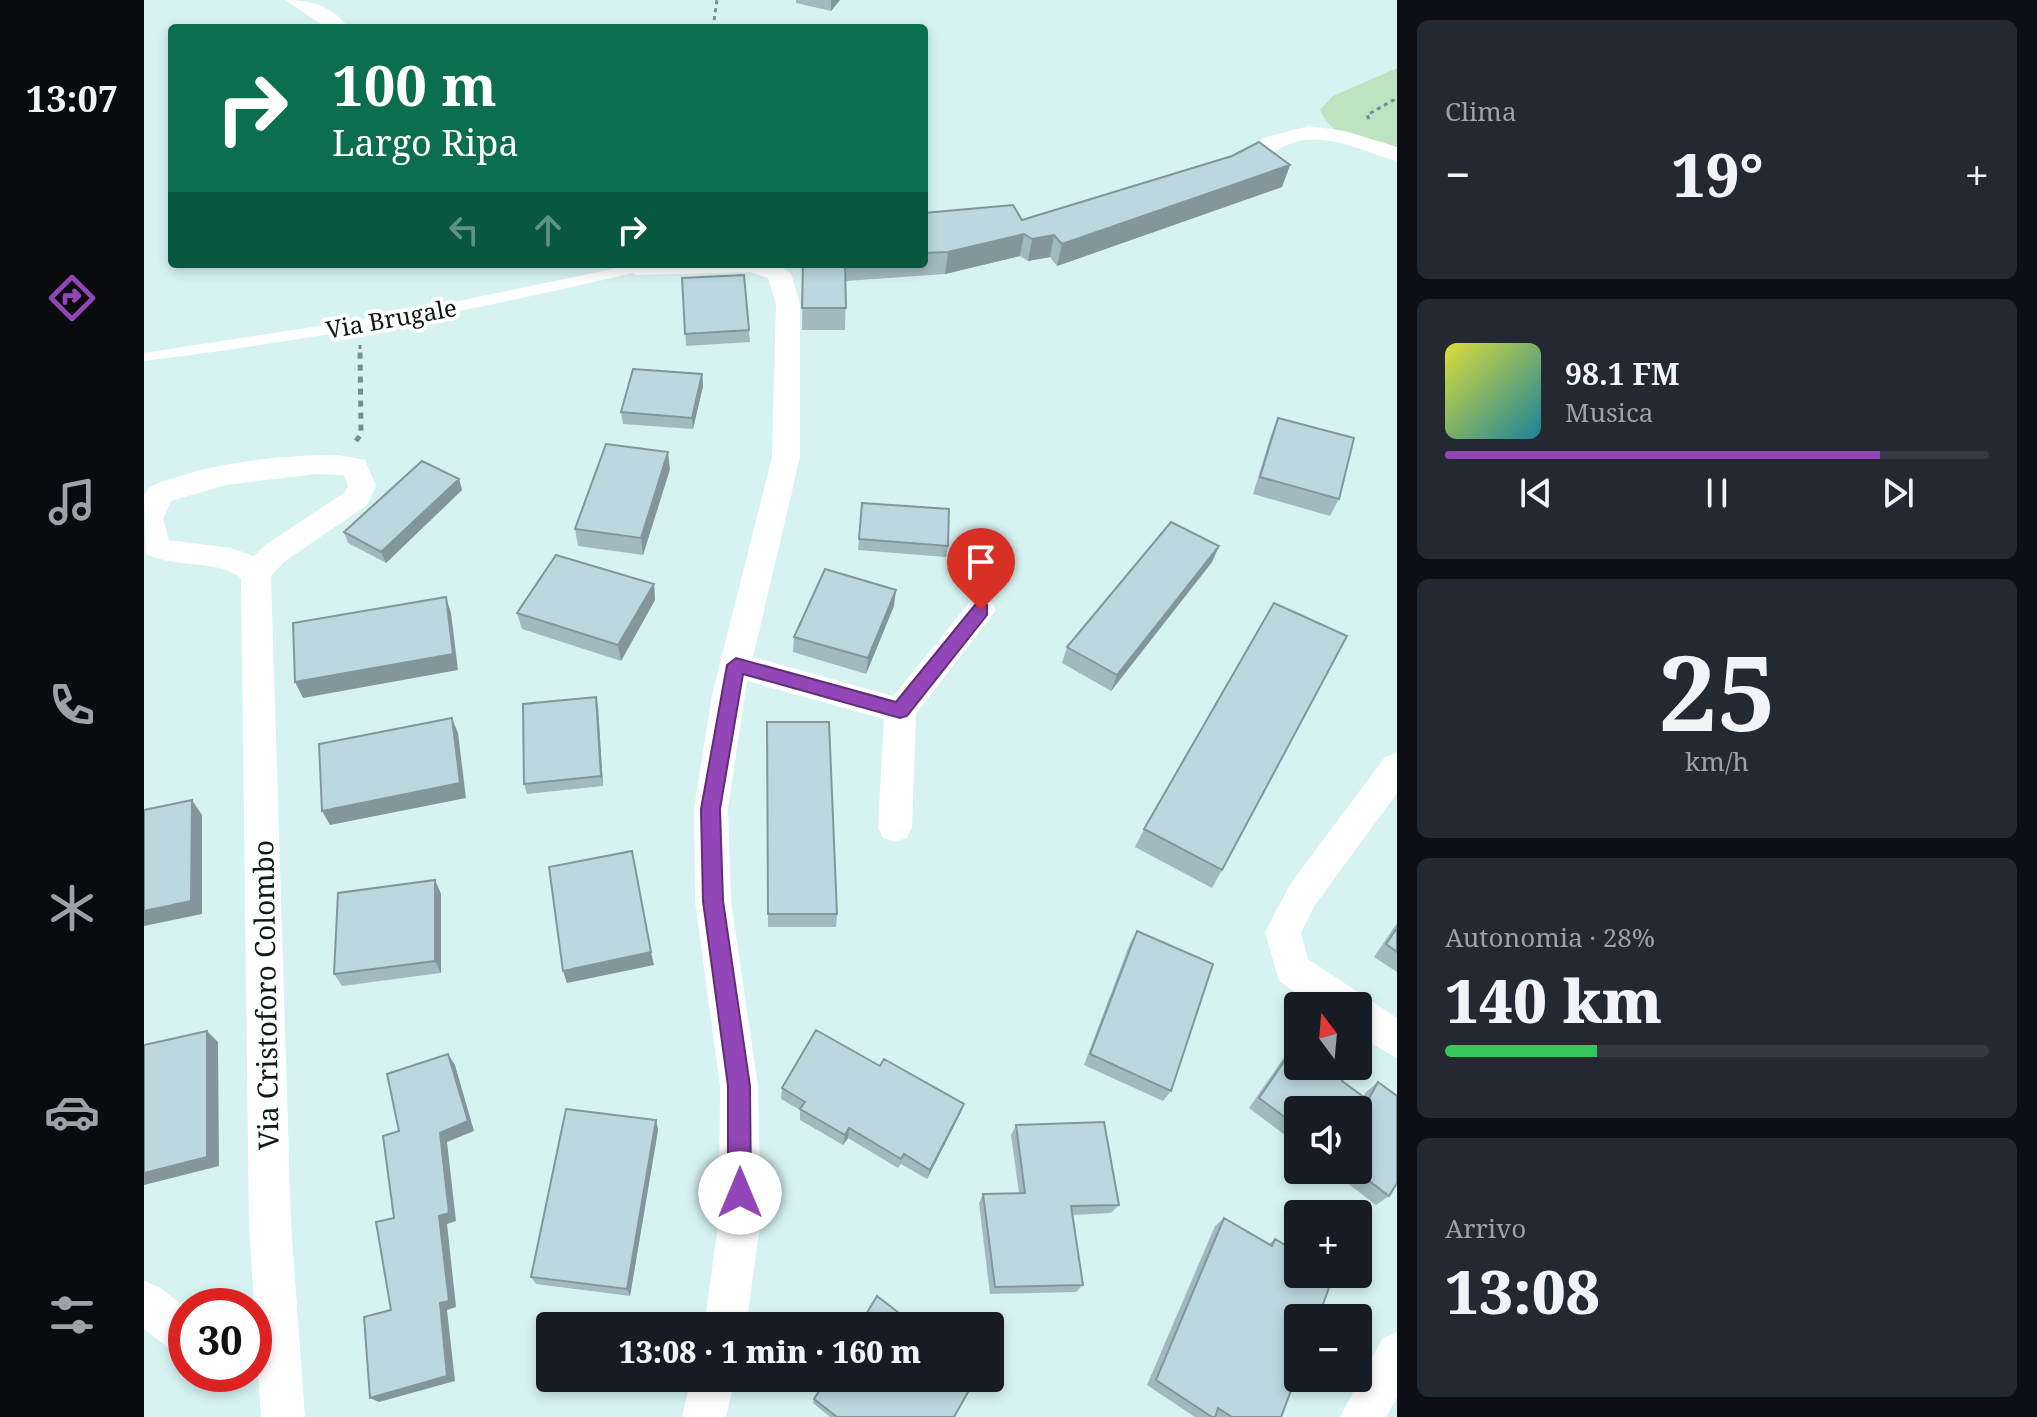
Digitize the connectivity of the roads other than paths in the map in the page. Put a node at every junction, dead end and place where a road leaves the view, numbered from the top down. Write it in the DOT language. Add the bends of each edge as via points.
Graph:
graph roads {
  1 [pos="295,0"];
  2 [pos="334,24"];
  3 [pos="1397,154"];
  4 [pos="1197,178"];
  5 [pos="625,268"];
  6 [pos="773,268"];
  7 [pos="144,357"];
  8 [pos="256,573"];
  9 [pos="981,610"];
  10 [pos="736,665"];
  11 [pos="900,711"];
  12 [pos="1397,767"];
  13 [pos="895,827"];
  14 [pos="1326,992"];
  15 [pos="1372,1023"];
  16 [pos="1397,1040"];
  17 [pos="268,1288"];
  18 [pos="144,1302"];
  19 [pos="727,1312"];
  20 [pos="168,1321"];
  21 [pos="1397,1354"];
  22 [pos="272,1374"];
  23 [pos="710,1392"];
  24 [pos="283,1417"];
  25 [pos="704,1417"];
  26 [pos="1362,1417"];
  1 -- 2 [label="street"];
  3 -- 4 [label="street" via="1329,133 1302,131"];
  5 -- 7 [label="lane, Via Brugale" via="513,297"];
  6 -- 10 [label="street" via="788,304 786,457"];
  8 -- 8 [label="street" via="243,560 179,554 156,546 149,519 159,494 193,483 342,463 355,467 362,486 356,499 275,553"];
  8 -- 17 [label="street, Via Cristoforo Colombo"];
  9 -- 11 [label="street"];
  10 -- 11 [label="street"];
  10 -- 19 [label="street" via="711,809 713,901 739,1086 740,1219"];
  11 -- 13 [label="street"];
  12 -- 14 [label="street" via="1303,894 1283,932 1292,969"];
  15 -- 16 [label="street"];
  18 -- 20 [label="street"];
  21 -- 26 [label="street"];
  22 -- 24 [label="street, Via Cristoforo Colombo"];
  23 -- 25 [label="street"];
}
